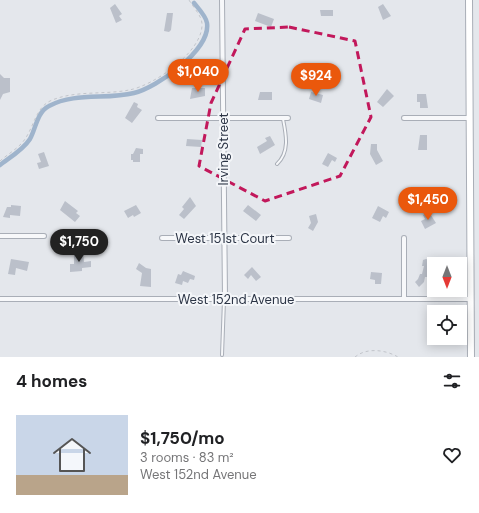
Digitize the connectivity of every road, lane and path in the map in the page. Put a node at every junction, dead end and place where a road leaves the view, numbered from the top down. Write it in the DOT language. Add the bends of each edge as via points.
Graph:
graph roads {
  1 [pos="189,0"];
  2 [pos="222,0"];
  3 [pos="469,0"];
  4 [pos="158,118"];
  5 [pos="223,118"];
  6 [pos="283,118"];
  7 [pos="288,118"];
  8 [pos="404,118"];
  9 [pos="469,118"];
  10 [pos="0,161"];
  11 [pos="277,164"];
  12 [pos="0,236"];
  13 [pos="44,236"];
  14 [pos="162,238"];
  15 [pos="224,238"];
  16 [pos="289,238"];
  17 [pos="404,238"];
  18 [pos="225,298"];
  19 [pos="0,299"];
  20 [pos="404,299"];
  21 [pos="471,299"];
  22 [pos="222,355"];
  23 [pos="355,357"];
  24 [pos="398,357"];
  25 [pos="471,357"];
  1 -- 10 [label="path" via="200,18 202,29 186,57 137,88 51,101 41,109 25,139"];
  2 -- 5 [label="street, Irving Street"];
  3 -- 9 [label="main road"];
  4 -- 5 [label="street"];
  5 -- 6 [label="street"];
  5 -- 15 [label="street, Irving Street"];
  6 -- 7 [label="street"];
  6 -- 11 [label="lane" via="286,140 284,156"];
  8 -- 9 [label="street"];
  9 -- 21 [label="main road"];
  12 -- 13 [label="street"];
  14 -- 15 [label="street, West 151st Court"];
  15 -- 16 [label="street, West 151st Court"];
  15 -- 18 [label="street, Irving Street"];
  17 -- 20 [label="street"];
  18 -- 19 [label="street, West 152nd Avenue"];
  18 -- 20 [label="street, West 152nd Avenue"];
  18 -- 22 [label="lane"];
  20 -- 21 [label="street, West 152nd Avenue"];
  21 -- 25 [label="main road"];
  23 -- 24 [label="path" via="376,350"];
}
